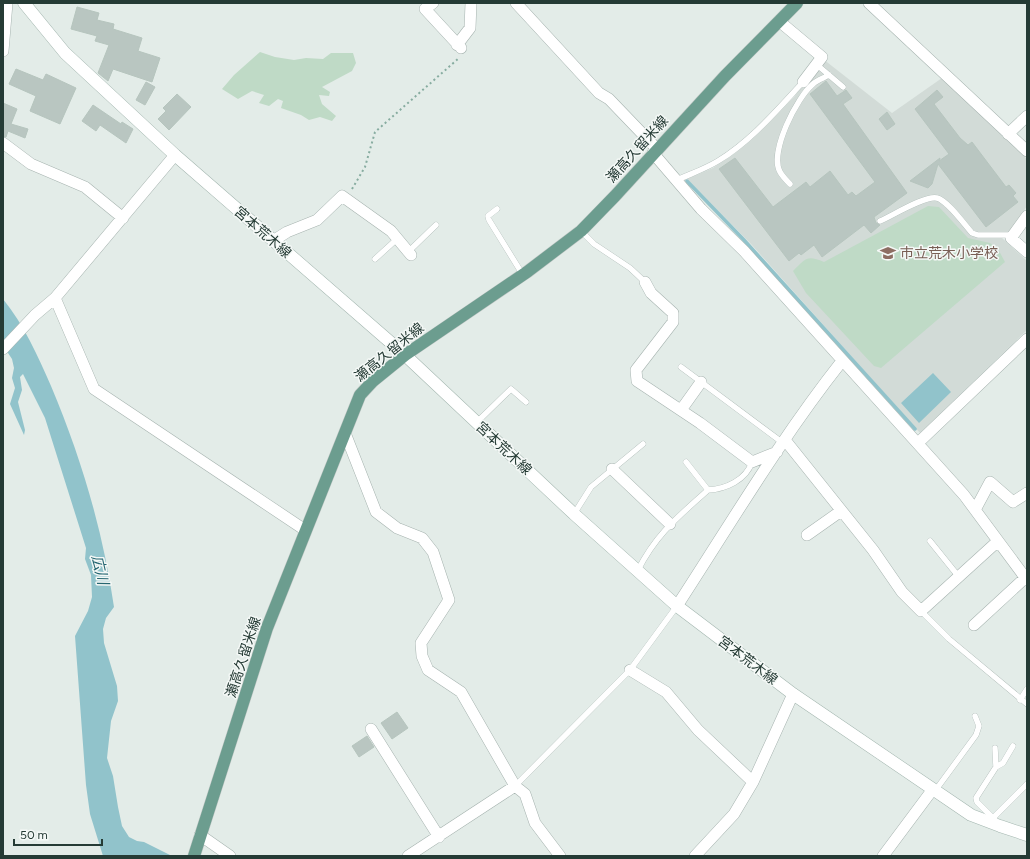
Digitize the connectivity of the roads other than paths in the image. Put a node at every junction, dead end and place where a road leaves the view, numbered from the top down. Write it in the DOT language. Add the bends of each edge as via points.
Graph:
graph roads {
  1 [pos="7,3"];
  2 [pos="24,3"];
  3 [pos="433,3"];
  4 [pos="471,3"];
  5 [pos="516,3"];
  6 [pos="797,3"];
  7 [pos="869,3"];
  8 [pos="779,21"];
  9 [pos="3,51"];
  10 [pos="816,64"];
  11 [pos="829,75"];
  12 [pos="803,82"];
  13 [pos="843,87"];
  14 [pos="1027,116"];
  15 [pos="1008,134"];
  16 [pos="3,143"];
  17 [pos="655,151"];
  18 [pos="1027,151"];
  19 [pos="175,155"];
  20 [pos="676,180"];
  21 [pos="790,184"];
  22 [pos="498,209"];
  23 [pos="1027,216"];
  24 [pos="123,218"];
  25 [pos="880,222"];
  26 [pos="436,225"];
  27 [pos="581,230"];
  28 [pos="1013,235"];
  29 [pos="397,239"];
  30 [pos="273,241"];
  31 [pos="1027,252"];
  32 [pos="410,253"];
  33 [pos="375,259"];
  34 [pos="523,275"];
  35 [pos="645,282"];
  36 [pos="55,298"];
  37 [pos="1027,339"];
  38 [pos="3,349"];
  39 [pos="405,355"];
  40 [pos="842,361"];
  41 [pos="681,367"];
  42 [pos="701,382"];
  43 [pos="526,402"];
  44 [pos="681,410"];
  45 [pos="476,423"];
  46 [pos="345,433"];
  47 [pos="643,444"];
  48 [pos="918,444"];
  49 [pos="781,445"];
  50 [pos="686,462"];
  51 [pos="752,462"];
  52 [pos="612,469"];
  53 [pos="708,490"];
  54 [pos="1027,493"];
  55 [pos="976,510"];
  56 [pos="841,511"];
  57 [pos="574,514"];
  58 [pos="670,524"];
  59 [pos="305,530"];
  60 [pos="807,535"];
  61 [pos="930,541"];
  62 [pos="998,541"];
  63 [pos="638,571"];
  64 [pos="959,576"];
  65 [pos="1026,579"];
  66 [pos="677,606"];
  67 [pos="921,611"];
  68 [pos="974,625"];
  69 [pos="630,670"];
  70 [pos="1027,689"];
  71 [pos="793,694"];
  72 [pos="1020,700"];
  73 [pos="1027,704"];
  74 [pos="975,716"];
  75 [pos="371,729"];
  76 [pos="1012,746"];
  77 [pos="995,748"];
  78 [pos="996,767"];
  79 [pos="753,782"];
  80 [pos="1027,784"];
  81 [pos="515,786"];
  82 [pos="934,790"];
  83 [pos="995,823"];
  84 [pos="200,834"];
  85 [pos="1027,835"];
  86 [pos="439,837"];
  87 [pos="194,856"];
  88 [pos="230,856"];
  89 [pos="408,856"];
  90 [pos="560,856"];
  91 [pos="695,856"];
  92 [pos="883,856"];
  1 -- 9 [label="street"];
  2 -- 19 [label="main road, 宮本荒木線" via="65,53"];
  3 -- 4 [label="street" via="425,9 459,46 470,28"];
  5 -- 17 [label="street"];
  6 -- 8 [label="main road, 瀬高久留米線"];
  7 -- 15 [label="street"];
  8 -- 10 [label="street" via="822,57"];
  8 -- 17 [label="main road, 瀬高久留米線"];
  10 -- 11 [label="lane"];
  10 -- 12 [label="street"];
  11 -- 13 [label="lane"];
  11 -- 21 [label="lane" via="813,83 798,102 783,133 778,154 780,172"];
  12 -- 20 [label="lane" via="734,151 711,166"];
  14 -- 15 [label="street"];
  15 -- 18 [label="street"];
  16 -- 24 [label="street" via="32,164 85,187"];
  17 -- 20 [label="street"];
  17 -- 27 [label="main road, 瀬高久留米線"];
  19 -- 24 [label="street"];
  19 -- 30 [label="main road, 宮本荒木線"];
  20 -- 40 [label="street" via="701,209 744,251"];
  22 -- 34 [label="lane" via="488,216 489,220"];
  23 -- 28 [label="street"];
  24 -- 36 [label="street"];
  25 -- 28 [label="lane" via="925,200 936,198 944,202 972,233"];
  26 -- 32 [label="lane"];
  27 -- 34 [label="main road, 瀬高久留米線"];
  27 -- 35 [label="lane" via="594,244 630,268"];
  28 -- 31 [label="street" via="1011,238"];
  29 -- 30 [label="street" via="391,231 342,196 317,220 286,232"];
  29 -- 32 [label="street"];
  29 -- 33 [label="lane"];
  30 -- 39 [label="main road, 宮本荒木線"];
  34 -- 39 [label="main road, 瀬高久留米線"];
  35 -- 44 [label="street" via="652,293 673,313 673,322 636,370 637,381"];
  36 -- 38 [label="street"];
  36 -- 59 [label="street" via="94,389"];
  37 -- 48 [label="street"];
  39 -- 45 [label="main road, 宮本荒木線"];
  39 -- 46 [label="main road, 瀬高久留米線" via="360,395"];
  40 -- 48 [label="street"];
  40 -- 49 [label="street"];
  41 -- 42 [label="lane"];
  42 -- 44 [label="street"];
  42 -- 49 [label="lane"];
  43 -- 45 [label="lane" via="511,388"];
  44 -- 51 [label="street"];
  45 -- 57 [label="main road, 宮本荒木線"];
  46 -- 59 [label="main road, 瀬高久留米線"];
  46 -- 81 [label="street" via="376,512 397,528 422,538 435,559 449,600 421,643 422,656 428,670 461,692"];
  47 -- 52 [label="lane"];
  48 -- 55 [label="street"];
  49 -- 51 [label="street"];
  49 -- 56 [label="street"];
  49 -- 66 [label="street"];
  50 -- 53 [label="lane"];
  51 -- 53 [label="lane" via="750,469 738,482"];
  52 -- 57 [label="lane" via="591,487"];
  52 -- 58 [label="street"];
  53 -- 58 [label="lane"];
  54 -- 55 [label="street" via="1013,502 990,482"];
  55 -- 62 [label="street"];
  56 -- 60 [label="street"];
  56 -- 67 [label="street" via="902,592"];
  57 -- 63 [label="main road, 宮本荒木線"];
  58 -- 63 [label="lane" via="649,549"];
  59 -- 84 [label="main road, 瀬高久留米線" via="267,628"];
  61 -- 64 [label="lane"];
  62 -- 64 [label="street"];
  62 -- 65 [label="street"];
  63 -- 66 [label="main road, 宮本荒木線"];
  64 -- 67 [label="street"];
  65 -- 68 [label="street"];
  66 -- 69 [label="lane"];
  66 -- 71 [label="main road, 宮本荒木線"];
  67 -- 72 [label="lane" via="949,639"];
  69 -- 79 [label="street" via="666,692 698,730"];
  69 -- 81 [label="lane"];
  70 -- 72 [label="lane"];
  71 -- 79 [label="street"];
  71 -- 82 [label="main road, 宮本荒木線"];
  72 -- 73 [label="lane"];
  74 -- 82 [label="lane" via="979,726 976,735"];
  75 -- 86 [label="street"];
  76 -- 78 [label="lane" via="1003,762"];
  77 -- 78 [label="lane"];
  78 -- 83 [label="lane" via="976,798"];
  79 -- 91 [label="street" via="734,814"];
  80 -- 83 [label="lane"];
  81 -- 86 [label="street"];
  81 -- 90 [label="street" via="525,794 535,823"];
  82 -- 83 [label="main road, 宮本荒木線" via="971,815"];
  82 -- 92 [label="street"];
  83 -- 85 [label="main road, 宮本荒木線"];
  84 -- 87 [label="main road, 瀬高久留米線"];
  84 -- 88 [label="street"];
  86 -- 89 [label="street"];
}
